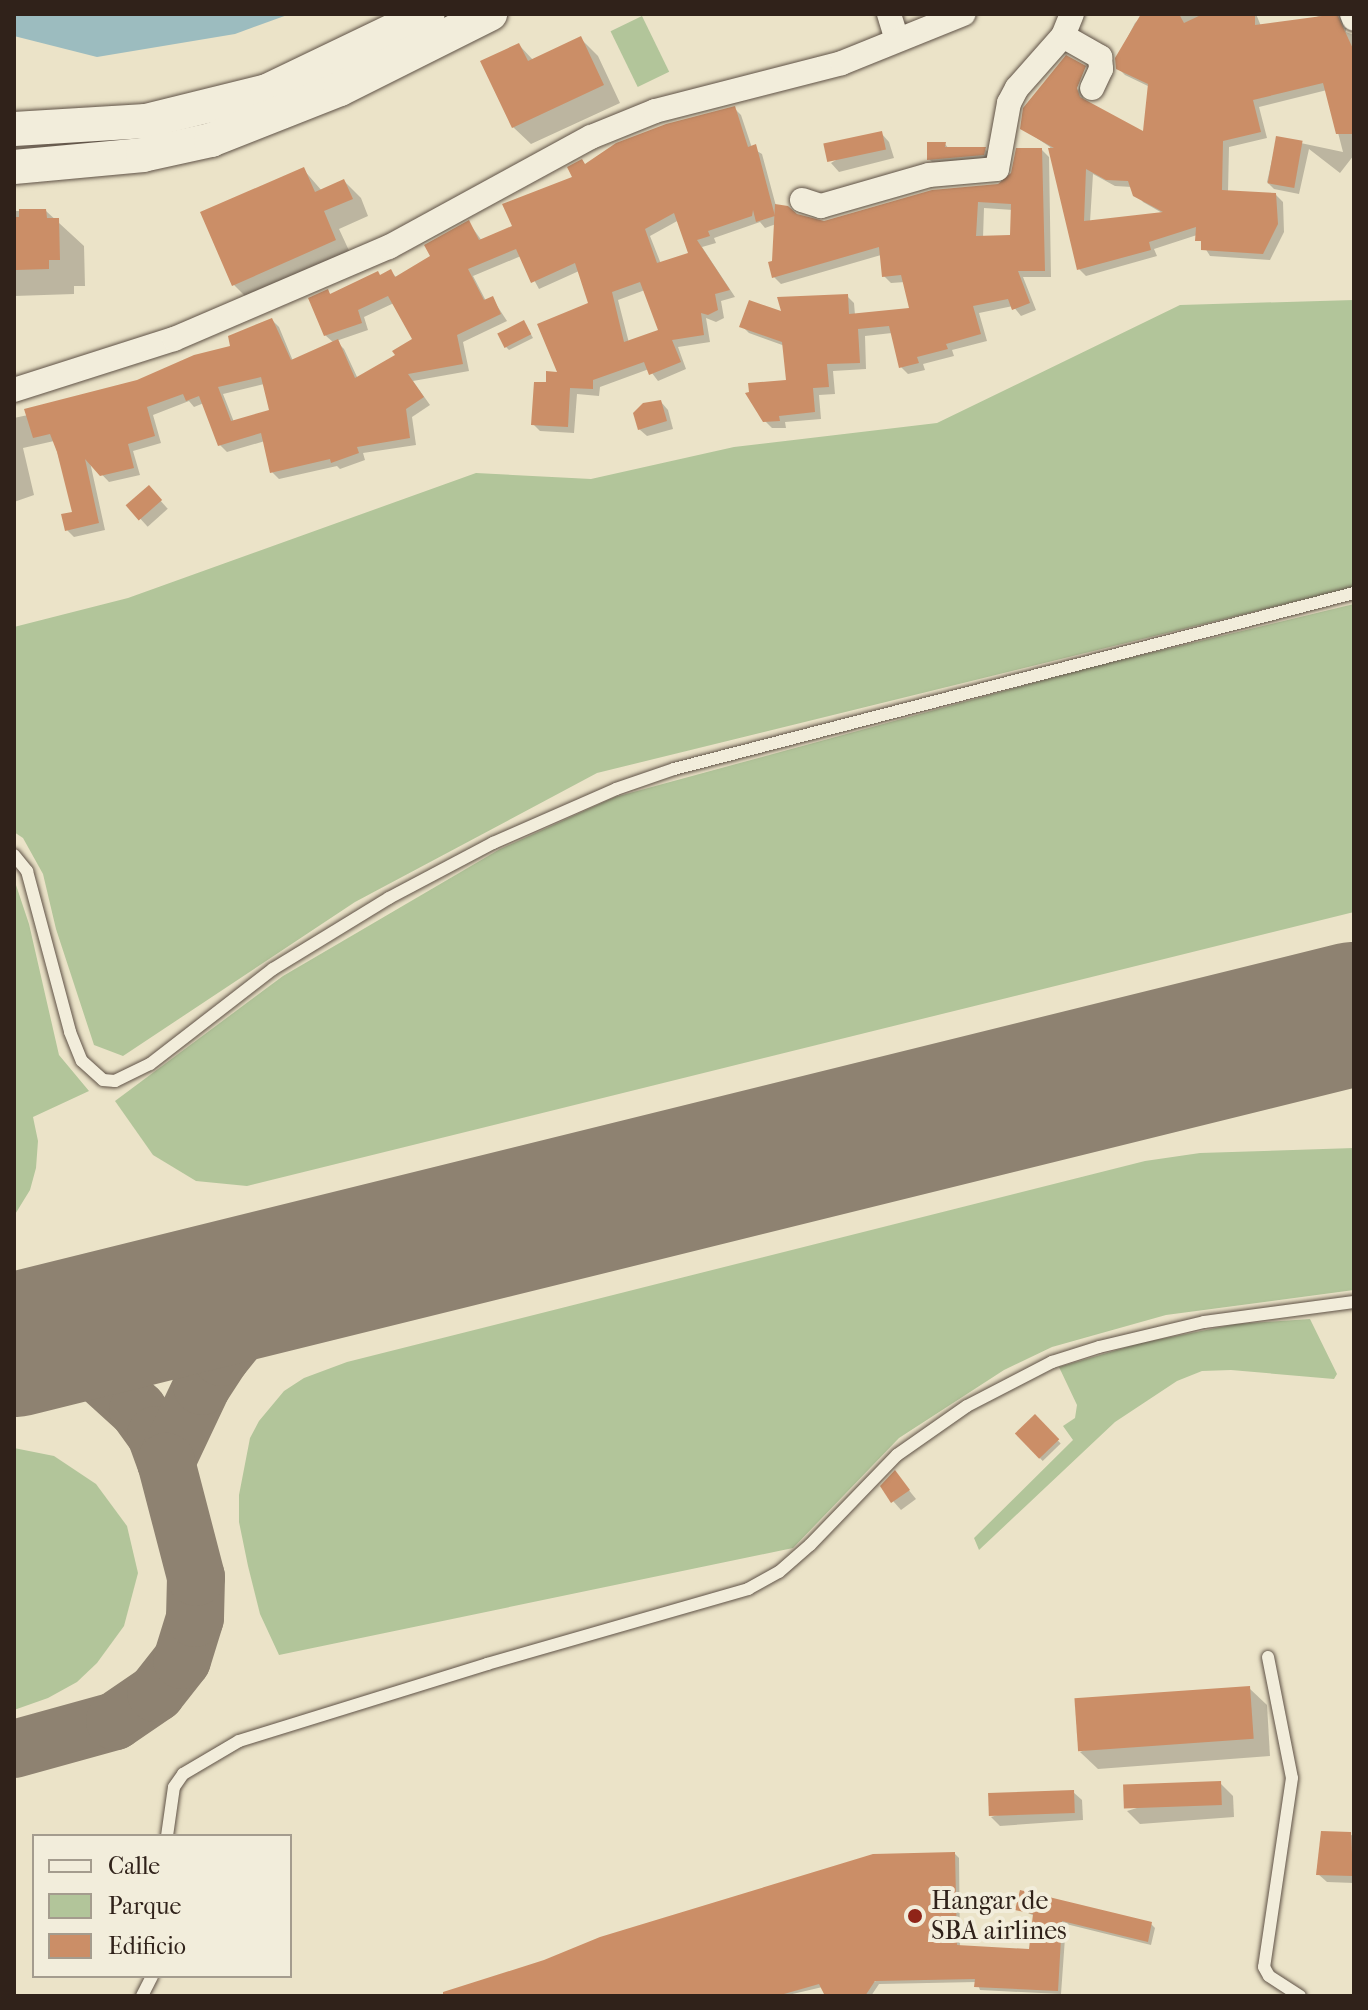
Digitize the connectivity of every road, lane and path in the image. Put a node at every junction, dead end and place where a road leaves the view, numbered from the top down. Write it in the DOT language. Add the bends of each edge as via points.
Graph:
graph roads {
  1 [pos="428,14"];
  2 [pos="490,14"];
  3 [pos="889,14"];
  4 [pos="963,14"];
  5 [pos="1068,25"];
  6 [pos="897,40"];
  7 [pos="1092,88"];
  8 [pos="14,129"];
  9 [pos="14,167"];
  10 [pos="802,200"];
  11 [pos="14,390"];
  12 [pos="1354,593"];
  13 [pos="14,855"];
  14 [pos="1354,1302"];
  15 [pos="1268,1657"];
  16 [pos="167,1834"];
  17 [pos="151,1978"];
  18 [pos="142,1996"];
  19 [pos="1300,1996"];
  1 -- 8 [label="street" via="267,91 146,121"];
  2 -- 9 [label="street" via="340,89 211,140 143,155"];
  3 -- 6 [label="street"];
  4 -- 6 [label="street"];
  5 -- 7 [label="street" via="1100,57"];
  5 -- 10 [label="street" via="1009,103 997,169 929,175 821,206"];
  6 -- 11 [label="street" via="842,63 655,111 591,137 389,247 174,339"];
  12 -- 13 [label="lane" via="674,769 604,794 493,843 389,898 273,969 150,1064 115,1081 103,1080 82,1061 27,871"];
  14 -- 16 [label="lane" via="1204,1322 1052,1362 967,1406 897,1455 810,1545 779,1572 748,1589 239,1741 183,1774 174,1787"];
  15 -- 19 [label="lane" via="1292,1778 1264,1967"];
  17 -- 18 [label="lane"];
}
